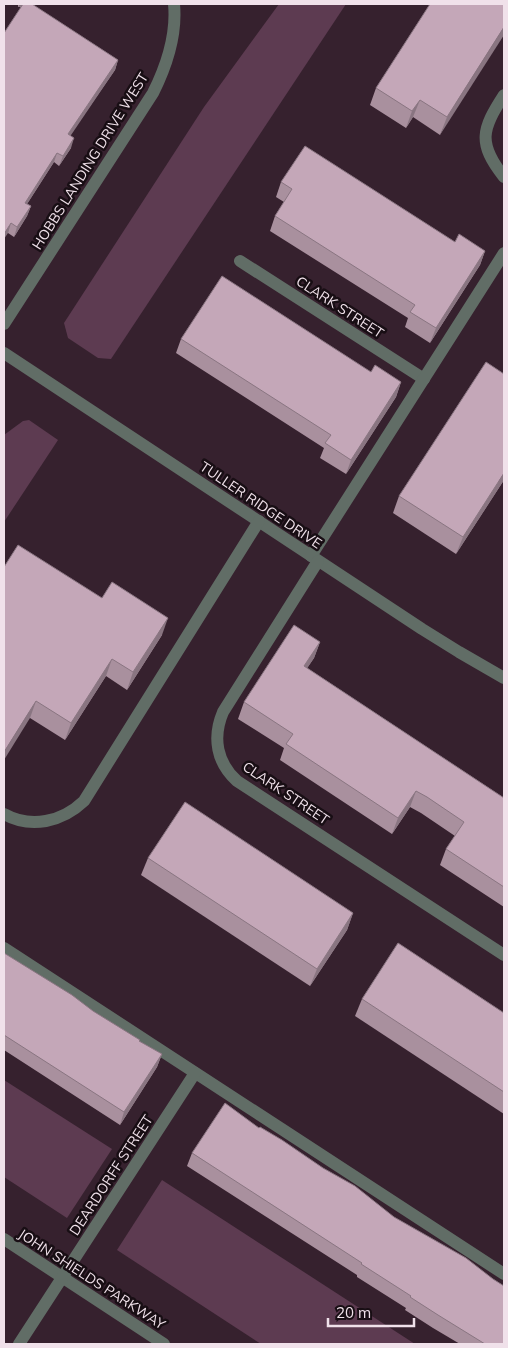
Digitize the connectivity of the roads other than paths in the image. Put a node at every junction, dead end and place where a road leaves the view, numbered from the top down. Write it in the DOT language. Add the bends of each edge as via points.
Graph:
graph roads {
  1 [pos="174,4"];
  2 [pos="504,95"];
  3 [pos="504,177"];
  4 [pos="504,253"];
  5 [pos="240,261"];
  6 [pos="4,324"];
  7 [pos="4,353"];
  8 [pos="424,379"];
  9 [pos="259,521"];
  10 [pos="315,558"];
  11 [pos="504,678"];
  12 [pos="4,814"];
  13 [pos="4,948"];
  14 [pos="504,955"];
  15 [pos="195,1073"];
  16 [pos="4,1240"];
  17 [pos="504,1274"];
  18 [pos="63,1278"];
  19 [pos="19,1344"];
  20 [pos="164,1344"];
  1 -- 6 [label="street, HOBBS LANDING DRIVE WEST" via="170,50 153,93"];
  2 -- 3 [label="street" via="489,121 486,140 490,156"];
  4 -- 8 [label="street, CLARK STREET"];
  5 -- 8 [label="street, CLARK STREET"];
  7 -- 9 [label="street, TULLER RIDGE DRIVE"];
  8 -- 10 [label="street, CLARK STREET"];
  9 -- 10 [label="street, TULLER RIDGE DRIVE"];
  9 -- 12 [label="street" via="84,801 68,814 48,821 28,822"];
  10 -- 11 [label="street, TULLER RIDGE DRIVE"];
  10 -- 14 [label="street, CLARK STREET" via="223,712 217,737 218,754 237,781"];
  13 -- 15 [label="street"];
  15 -- 17 [label="street"];
  15 -- 18 [label="street, DEARDORFF STREET"];
  16 -- 18 [label="street, JOHN SHIELDS PARKWAY"];
  18 -- 19 [label="street, DEARDORFF STREET"];
  18 -- 20 [label="street, JOHN SHIELDS PARKWAY"];
}
